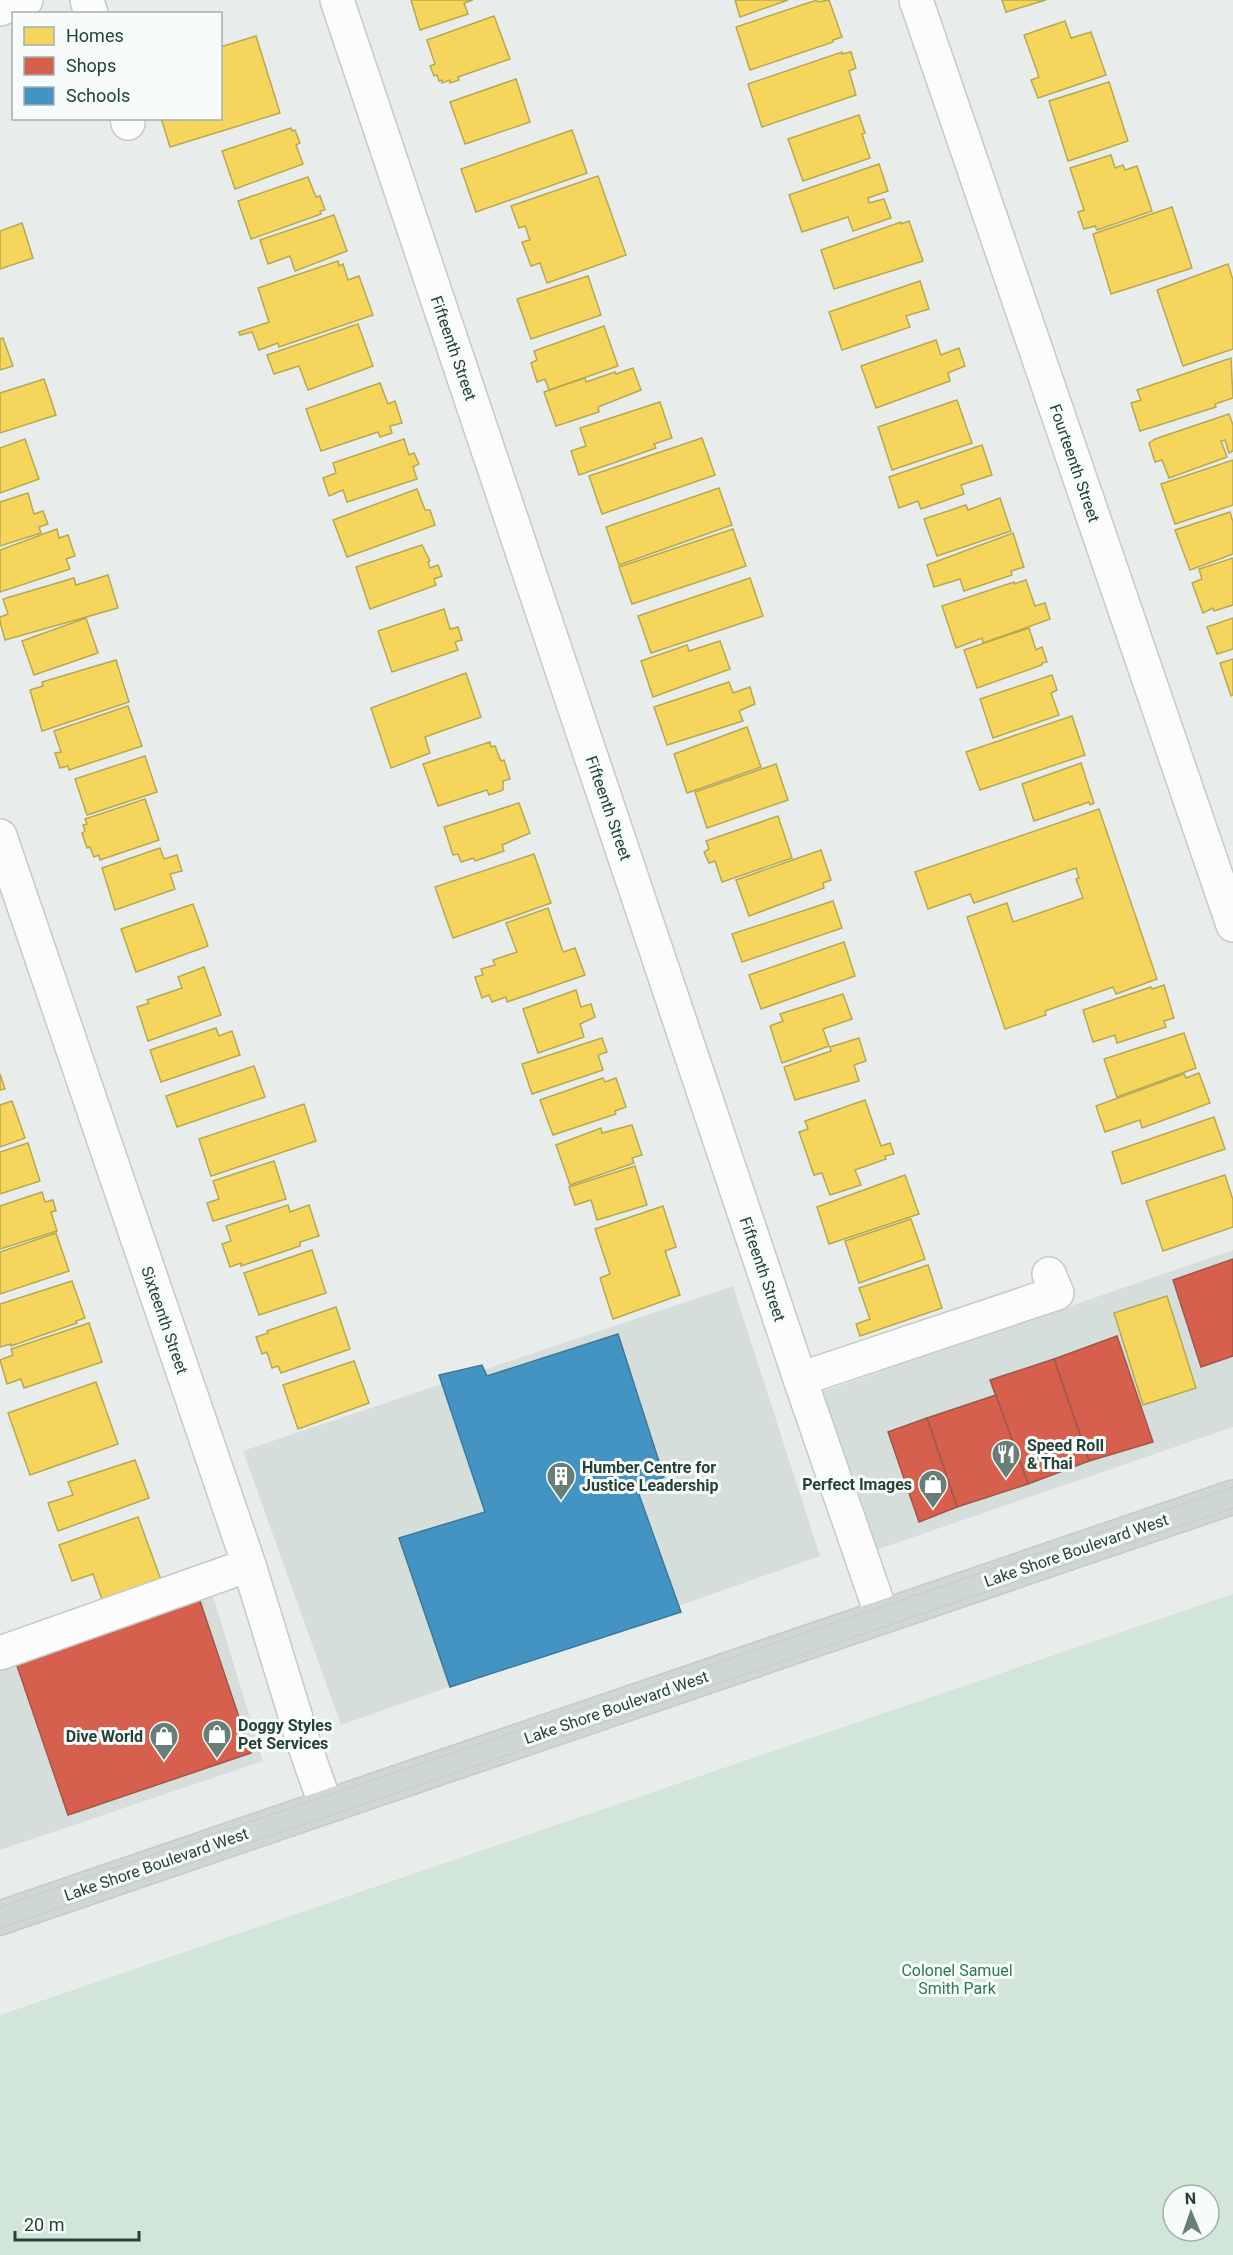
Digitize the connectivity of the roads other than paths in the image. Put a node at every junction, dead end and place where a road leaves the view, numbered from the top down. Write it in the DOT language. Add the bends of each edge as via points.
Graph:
graph roads {
  1 [pos="26,0"];
  2 [pos="337,0"];
  3 [pos="916,0"];
  4 [pos="0,9"];
  5 [pos="0,836"];
  6 [pos="1233,925"];
  7 [pos="1049,1274"];
  8 [pos="800,1378"];
  9 [pos="1233,1497"];
  10 [pos="249,1565"];
  11 [pos="882,1616"];
  12 [pos="0,1653"];
  13 [pos="326,1806"];
  14 [pos="0,1918"];
  1 -- 4 [label="street"];
  2 -- 8 [label="street, Fifteenth Street"];
  3 -- 6 [label="street, Fourteenth Street"];
  5 -- 10 [label="street, Sixteenth Street"];
  7 -- 8 [label="street" via="1057,1293"];
  8 -- 11 [label="street, Fifteenth Street"];
  9 -- 11 [label="main road, Lake Shore Boulevard West"];
  10 -- 12 [label="street"];
  10 -- 13 [label="street, Sixteenth Street"];
  11 -- 13 [label="main road, Lake Shore Boulevard West"];
  13 -- 14 [label="main road, Lake Shore Boulevard West"];
}
